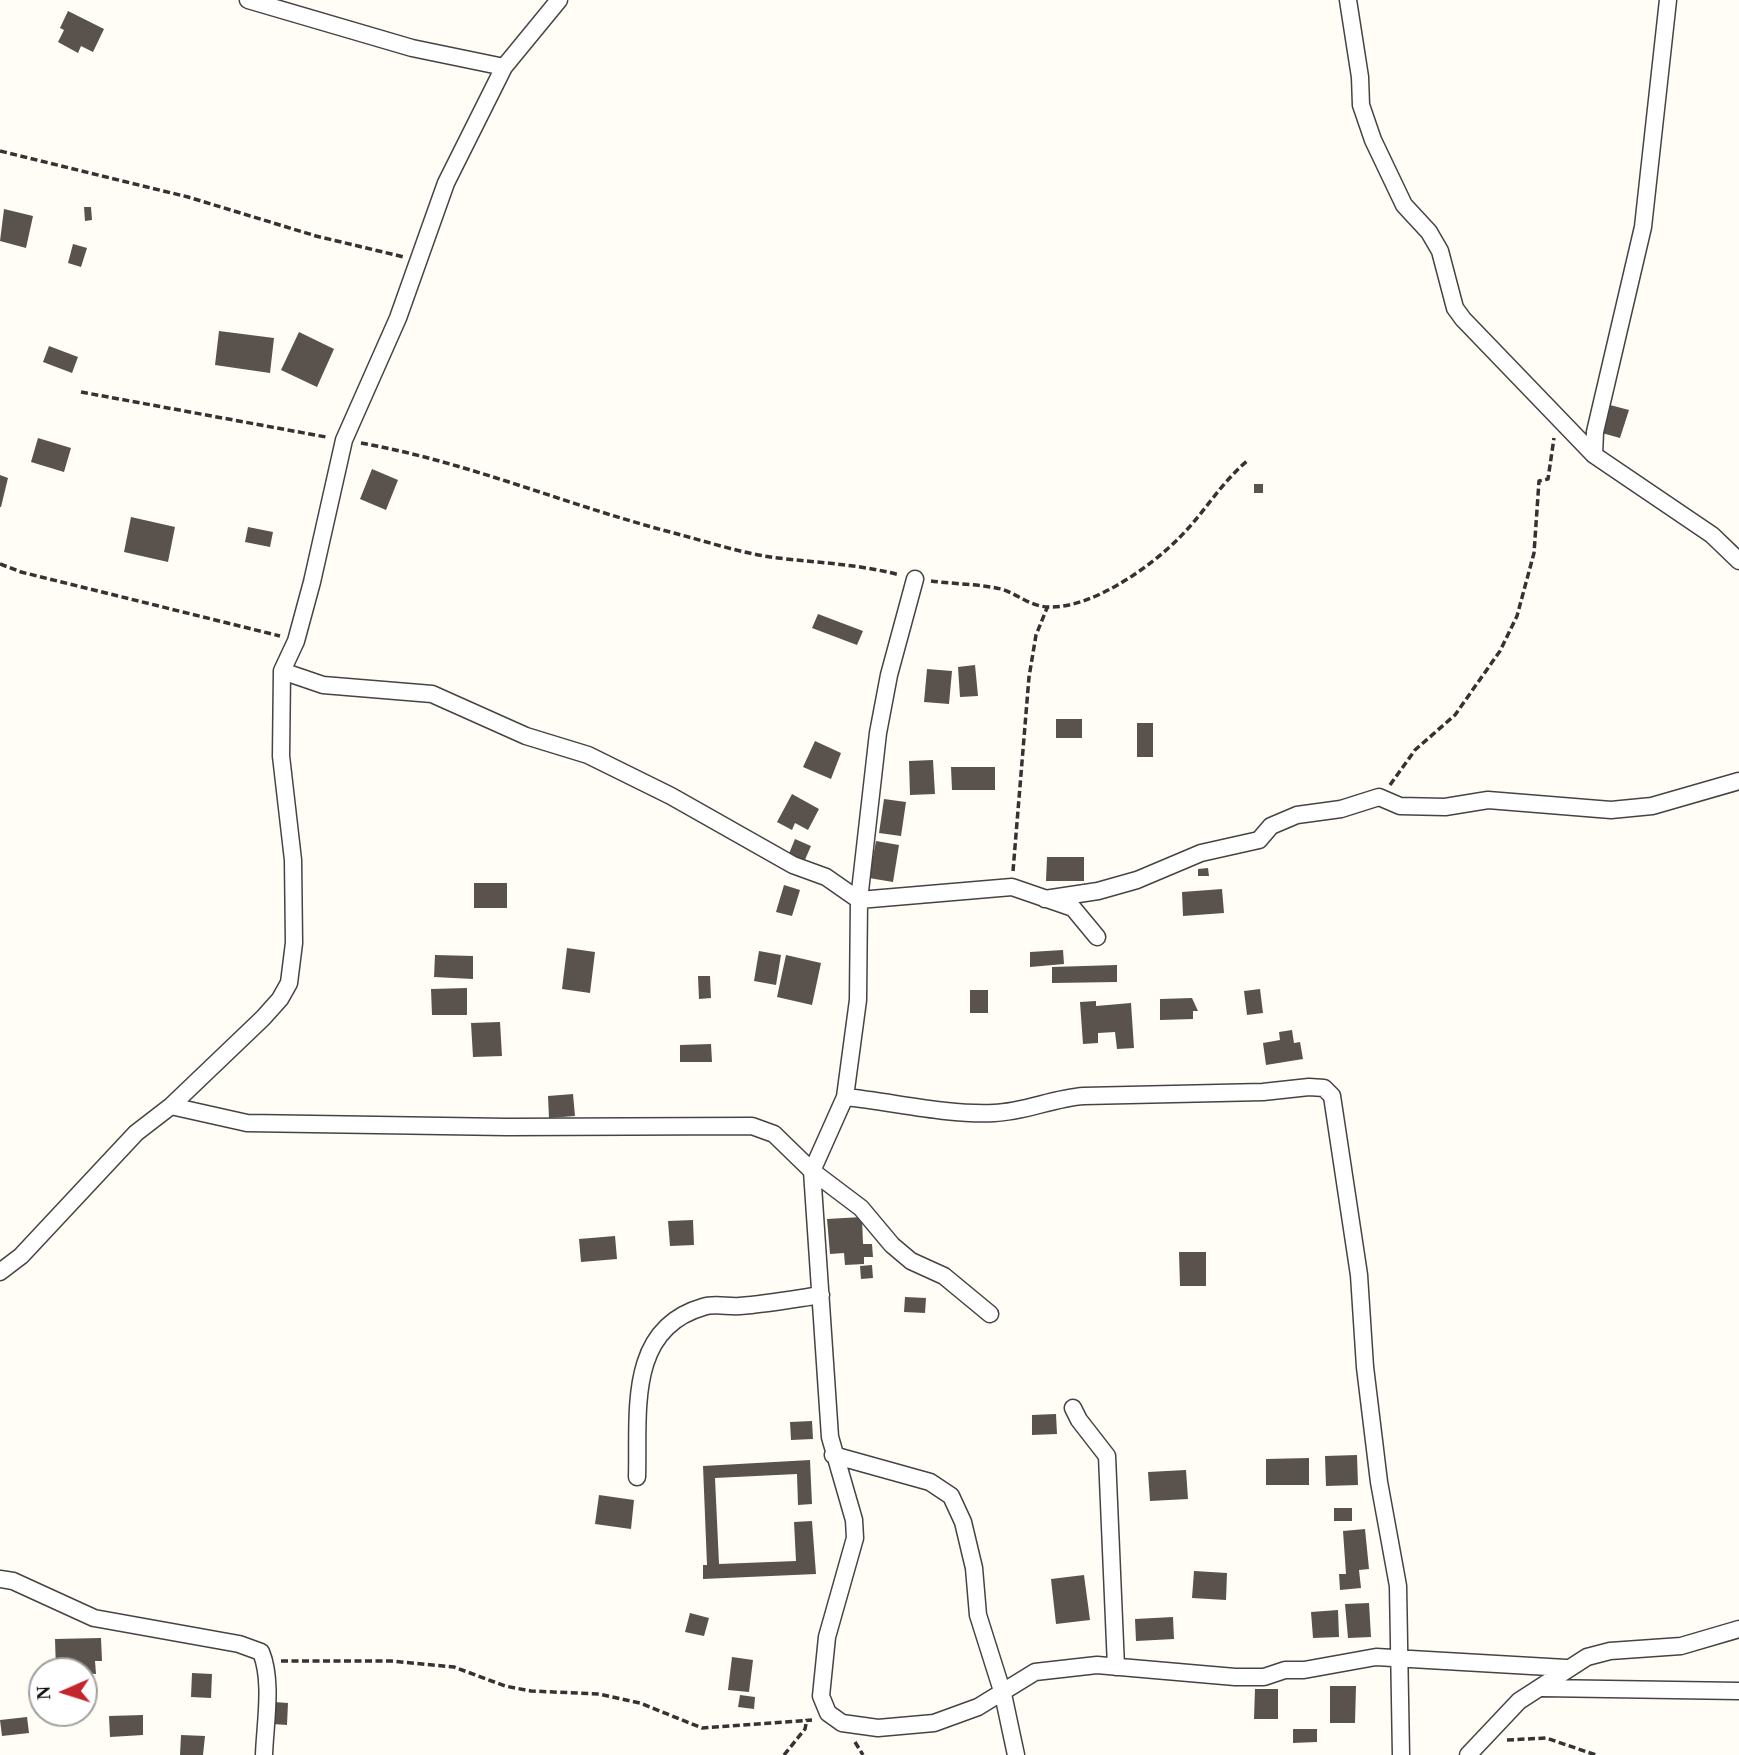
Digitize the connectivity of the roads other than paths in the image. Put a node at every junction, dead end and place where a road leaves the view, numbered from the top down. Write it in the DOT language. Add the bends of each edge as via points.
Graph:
graph roads {
  1 [pos="248,0"];
  2 [pos="559,0"];
  3 [pos="1348,0"];
  4 [pos="1668,0"];
  5 [pos="505,67"];
  6 [pos="1594,455"];
  7 [pos="1739,561"];
  8 [pos="915,579"];
  9 [pos="282,671"];
  10 [pos="1739,781"];
  11 [pos="1045,899"];
  12 [pos="859,900"];
  13 [pos="1097,937"];
  14 [pos="845,1097"];
  15 [pos="171,1107"];
  16 [pos="812,1171"];
  17 [pos="0,1272"];
  18 [pos="821,1295"];
  19 [pos="990,1314"];
  20 [pos="1073,1408"];
  21 [pos="833,1455"];
  22 [pos="637,1477"];
  23 [pos="0,1579"];
  24 [pos="1739,1629"];
  25 [pos="1399,1660"];
  26 [pos="1116,1667"];
  27 [pos="1566,1668"];
  28 [pos="1542,1688"];
  29 [pos="1739,1691"];
  30 [pos="1003,1694"];
  31 [pos="264,1755"];
  32 [pos="1016,1755"];
  33 [pos="1402,1755"];
  34 [pos="1468,1755"];
  1 -- 5 [label="street" via="412,48"];
  2 -- 5 [label="street"];
  3 -- 6 [label="street" via="1361,106 1405,205 1440,251 1455,308 1479,340"];
  4 -- 6 [label="street" via="1643,227 1595,432"];
  5 -- 9 [label="street" via="446,183 398,318 344,440 296,641"];
  6 -- 7 [label="street" via="1712,534"];
  8 -- 12 [label="street" via="878,733"];
  9 -- 12 [label="street" via="323,685 432,694 526,736 588,755 793,865 826,877"];
  9 -- 15 [label="street" via="281,756 293,860 294,943 289,983 263,1018"];
  10 -- 11 [label="street" via="1652,806 1611,810 1488,800 1445,807 1401,806 1379,797 1341,809 1297,815 1271,826 1259,839 1201,853 1137,880"];
  11 -- 12 [label="street" via="1012,887"];
  11 -- 13 [label="street" via="1073,908"];
  12 -- 14 [label="street" via="858,1000"];
  14 -- 16 [label="street"];
  14 -- 25 [label="street" via="996,1113 1072,1097 1309,1087 1324,1088 1332,1096 1359,1275 1379,1482 1398,1586"];
  15 -- 16 [label="street" via="247,1123 752,1126 774,1134"];
  15 -- 17 [label="street" via="136,1133 21,1256"];
  16 -- 18 [label="street"];
  16 -- 19 [label="street" via="861,1208 911,1261 944,1276"];
  18 -- 21 [label="street"];
  18 -- 22 [label="street" via="739,1307 705,1306 675,1318 654,1339 639,1382"];
  20 -- 26 [label="street" via="1107,1456"];
  21 -- 30 [label="street" via="930,1482 951,1496 963,1522 974,1568 978,1615"];
  21 -- 30 [label="street" via="855,1538 827,1637 821,1696 828,1713 842,1723 878,1728 934,1723"];
  23 -- 31 [label="street" via="94,1618 261,1652"];
  24 -- 27 [label="street" via="1681,1646 1610,1651"];
  25 -- 26 [label="street" via="1341,1661 1264,1677"];
  25 -- 27 [label="street"];
  25 -- 33 [label="street"];
  26 -- 30 [label="street" via="1035,1672"];
  27 -- 28 [label="street"];
  28 -- 29 [label="street"];
  28 -- 34 [label="street" via="1519,1701"];
  30 -- 32 [label="street"];
}
